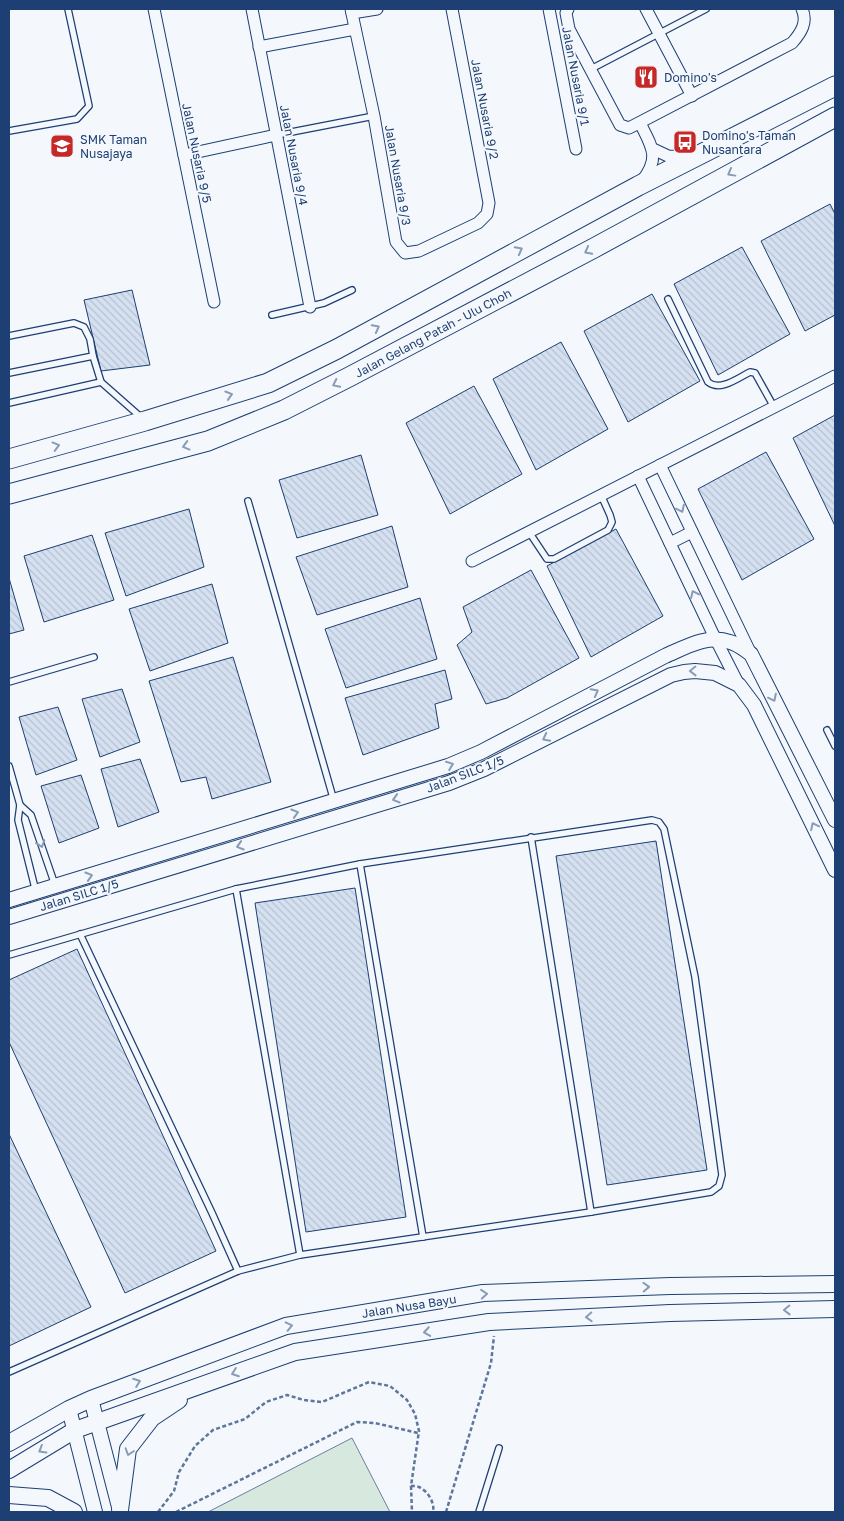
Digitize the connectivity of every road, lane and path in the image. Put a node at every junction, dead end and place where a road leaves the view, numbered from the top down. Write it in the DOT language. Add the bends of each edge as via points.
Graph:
graph roads {
  1 [pos="68,9"];
  2 [pos="154,9"];
  3 [pos="252,9"];
  4 [pos="377,9"];
  5 [pos="452,9"];
  6 [pos="549,9"];
  7 [pos="646,9"];
  8 [pos="706,9"];
  9 [pos="802,9"];
  10 [pos="352,11"];
  11 [pos="567,11"];
  12 [pos="355,29"];
  13 [pos="659,34"];
  14 [pos="259,47"];
  15 [pos="590,70"];
  16 [pos="835,86"];
  17 [pos="692,96"];
  18 [pos="374,116"];
  19 [pos="835,116"];
  20 [pos="640,123"];
  21 [pos="9,131"];
  22 [pos="276,135"];
  23 [pos="576,149"];
  24 [pos="653,149"];
  25 [pos="184,155"];
  26 [pos="695,157"];
  27 [pos="638,186"];
  28 [pos="487,214"];
  29 [pos="352,290"];
  30 [pos="668,299"];
  31 [pos="214,302"];
  32 [pos="310,307"];
  33 [pos="272,315"];
  34 [pos="9,336"];
  35 [pos="93,356"];
  36 [pos="9,372"];
  37 [pos="835,376"];
  38 [pos="101,382"];
  39 [pos="9,403"];
  40 [pos="774,407"];
  41 [pos="145,421"];
  42 [pos="9,459"];
  43 [pos="660,465"];
  44 [pos="638,476"];
  45 [pos="9,494"];
  46 [pos="601,495"];
  47 [pos="248,501"];
  48 [pos="529,532"];
  49 [pos="692,532"];
  50 [pos="670,543"];
  51 [pos="472,560"];
  52 [pos="715,638"];
  53 [pos="751,654"];
  54 [pos="94,657"];
  55 [pos="9,682"];
  56 [pos="739,685"];
  57 [pos="827,730"];
  58 [pos="835,746"];
  59 [pos="9,766"];
  60 [pos="334,801"];
  61 [pos="20,805"];
  62 [pos="835,820"];
  63 [pos="531,837"];
  64 [pos="360,864"];
  65 [pos="835,870"];
  66 [pos="55,886"];
  67 [pos="236,889"];
  68 [pos="36,892"];
  69 [pos="9,900"];
  70 [pos="9,917"];
  71 [pos="80,934"];
  72 [pos="9,956"];
  73 [pos="592,1212"];
  74 [pos="424,1237"];
  75 [pos="300,1255"];
  76 [pos="238,1272"];
  77 [pos="835,1284"];
  78 [pos="835,1309"];
  79 [pos="494,1335"];
  80 [pos="9,1372"];
  81 [pos="202,1385"];
  82 [pos="91,1399"];
  83 [pos="69,1409"];
  84 [pos="98,1422"];
  85 [pos="75,1430"];
  86 [pos="418,1433"];
  87 [pos="9,1444"];
  88 [pos="498,1448"];
  89 [pos="9,1470"];
  90 [pos="410,1486"];
  91 [pos="9,1495"];
  92 [pos="120,1511"];
  93 [pos="74,1512"];
  94 [pos="95,1512"];
  95 [pos="158,1512"];
  96 [pos="176,1512"];
  97 [pos="412,1512"];
  98 [pos="433,1512"];
  99 [pos="446,1512"];
  100 [pos="479,1512"];
  1 -- 21 [label="lane" via="89,106 77,119"];
  2 -- 25 [label="street, Jalan Nusaria 9/5"];
  3 -- 14 [label="street, Jalan Nusaria 9/4"];
  4 -- 10 [label="street"];
  5 -- 28 [label="street, Jalan Nusaria 9/2" via="489,203"];
  6 -- 23 [label="street, Jalan Nusaria 9/1"];
  7 -- 13 [label="street"];
  8 -- 13 [label="lane"];
  9 -- 17 [label="street" via="804,25 792,43"];
  10 -- 12 [label="street, Jalan Nusaria 9/3"];
  11 -- 15 [label="street" via="569,29"];
  12 -- 14 [label="street"];
  12 -- 18 [label="street, Jalan Nusaria 9/3"];
  13 -- 15 [label="lane"];
  13 -- 17 [label="street"];
  14 -- 22 [label="street, Jalan Nusaria 9/4"];
  15 -- 20 [label="street" via="620,125 629,128"];
  16 -- 26 [label="main road"];
  17 -- 20 [label="street"];
  18 -- 22 [label="lane"];
  18 -- 28 [label="street, Jalan Nusaria 9/3" via="396,242 404,253 419,251 478,223"];
  19 -- 45 [label="main road, Jalan Gelang Patah - Ulu Choh, one-way" via="594,248 284,410 208,440"];
  20 -- 24 [label="street"];
  22 -- 25 [label="street"];
  22 -- 32 [label="street, Jalan Nusaria 9/4"];
  24 -- 26 [label="street" via="668,156"];
  24 -- 27 [label="street" via="651,166"];
  25 -- 31 [label="street, Jalan Nusaria 9/5"];
  26 -- 27 [label="main road"];
  41 -- 27 [label="main road, one-way" via="268,383"];
  29 -- 32 [label="lane"];
  30 -- 40 [label="lane" via="708,382 720,386 750,372 755,373"];
  32 -- 33 [label="lane"];
  34 -- 35 [label="lane" via="74,323 84,327"];
  35 -- 36 [label="lane"];
  35 -- 38 [label="lane"];
  37 -- 40 [label="street"];
  38 -- 39 [label="lane"];
  38 -- 41 [label="lane"];
  40 -- 43 [label="street"];
  42 -- 41 [label="main road, one-way"];
  43 -- 44 [label="street"];
  43 -- 49 [label="street, one-way"];
  44 -- 46 [label="street"];
  44 -- 50 [label="street"];
  46 -- 48 [label="street"];
  46 -- 48 [label="lane" via="612,522 608,530 554,559 547,559"];
  47 -- 60 [label="lane"];
  48 -- 51 [label="street"];
  49 -- 50 [label="street"];
  49 -- 53 [label="street"];
  52 -- 50 [label="street, one-way"];
  52 -- 53 [label="street" via="732,642"];
  52 -- 56 [label="street"];
  60 -- 52 [label="street, Jalan SILC 1/5, one-way" via="448,766 481,752 665,656 696,642"];
  53 -- 62 [label="street, one-way"];
  54 -- 55 [label="lane"];
  65 -- 56 [label="street, Jalan SILC 1/5, one-way" via="754,705"];
  56 -- 70 [label="street, Jalan SILC 1/5, one-way" via="715,673 695,671 671,675 484,769 449,783"];
  57 -- 58 [label="lane"];
  59 -- 61 [label="lane"];
  66 -- 60 [label="street, Jalan SILC 1/5, one-way"];
  61 -- 66 [label="lane, one-way" via="31,815"];
  61 -- 68 [label="lane" via="18,820"];
  63 -- 64 [label="lane"];
  63 -- 73 [label="lane"];
  63 -- 73 [label="lane" via="652,820 659,822 664,829 695,976 722,1176 719,1186 711,1192"];
  64 -- 67 [label="lane"];
  64 -- 74 [label="lane"];
  66 -- 68 [label="street, Jalan SILC 1/5"];
  67 -- 71 [label="lane"];
  67 -- 75 [label="lane"];
  68 -- 69 [label="street, Jalan SILC 1/5"];
  71 -- 72 [label="lane"];
  71 -- 76 [label="lane"];
  73 -- 74 [label="lane"];
  74 -- 75 [label="lane"];
  75 -- 76 [label="lane"];
  76 -- 80 [label="lane"];
  82 -- 77 [label="main road, Jalan Nusa Bayu, one-way" via="286,1326 483,1293"];
  78 -- 81 [label="main road, one-way" via="489,1322 295,1352"];
  79 -- 99 [label="path" via="491,1363"];
  81 -- 84 [label="main road"];
  81 -- 92 [label="main road, one-way" via="152,1418 128,1449"];
  82 -- 83 [label="main road, Jalan Nusa Bayu"];
  82 -- 84 [label="street"];
  83 -- 85 [label="street"];
  83 -- 87 [label="main road, Jalan Nusa Bayu"];
  84 -- 85 [label="main road"];
  84 -- 92 [label="street"];
  85 -- 89 [label="main road, one-way"];
  85 -- 94 [label="street"];
  86 -- 90 [label="path"];
  86 -- 95 [label="path" via="415,1414 407,1400 390,1386 369,1382 322,1402 287,1394 266,1402 245,1419 213,1430 195,1446 179,1472 174,1492"];
  86 -- 96 [label="path" via="357,1422"];
  88 -- 100 [label="lane"];
  90 -- 97 [label="path"];
  90 -- 98 [label="path" via="419,1486 428,1495"];
  91 -- 93 [label="main road" via="48,1498"];
}
